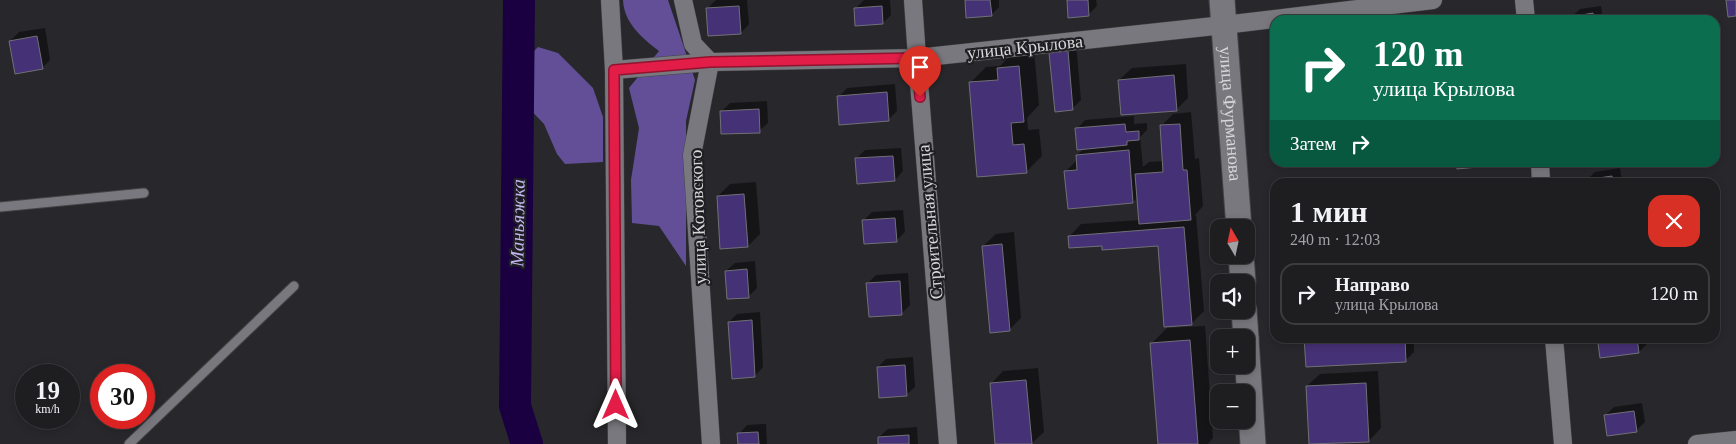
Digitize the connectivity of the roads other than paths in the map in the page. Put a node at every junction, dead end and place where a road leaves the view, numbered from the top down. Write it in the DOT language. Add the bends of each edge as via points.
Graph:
graph roads {
  1 [pos="610,0"];
  2 [pos="683,0"];
  3 [pos="914,0"];
  4 [pos="1222,0"];
  5 [pos="1433,0"];
  6 [pos="1524,0"];
  7 [pos="1312,15"];
  8 [pos="1526,15"];
  9 [pos="1270,20"];
  10 [pos="1224,26"];
  11 [pos="917,58"];
  12 [pos="710,62"];
  13 [pos="614,70"];
  14 [pos="144,193"];
  15 [pos="0,207"];
  16 [pos="1238,219"];
  17 [pos="294,286"];
  18 [pos="1554,343"];
  19 [pos="1248,374"];
  20 [pos="1736,440"];
  21 [pos="129,444"];
  22 [pos="617,444"];
  23 [pos="711,444"];
  24 [pos="948,444"];
  25 [pos="1253,444"];
  26 [pos="1563,444"];
  27 [pos="1697,444"];
  1 -- 13 [label="street"];
  2 -- 12 [label="street" via="693,44"];
  3 -- 11 [label="street, Строительная улица"];
  4 -- 10 [label="main road, улица Фурманова"];
  5 -- 7 [label="street, улица Крылова"];
  6 -- 8 [label="street"];
  9 -- 10 [label="street, улица Крылова"];
  10 -- 11 [label="street, улица Крылова"];
  10 -- 16 [label="main road, улица Фурманова"];
  11 -- 12 [label="street, улица Крылова"];
  11 -- 24 [label="street, Строительная улица"];
  12 -- 13 [label="street, улица Крылова"];
  12 -- 23 [label="street, улица Котовского" via="692,155"];
  13 -- 22 [label="street"];
  14 -- 15 [label="lane"];
  17 -- 21 [label="lane"];
  18 -- 26 [label="street"];
  19 -- 25 [label="main road"];
  20 -- 27 [label="street"];
}
